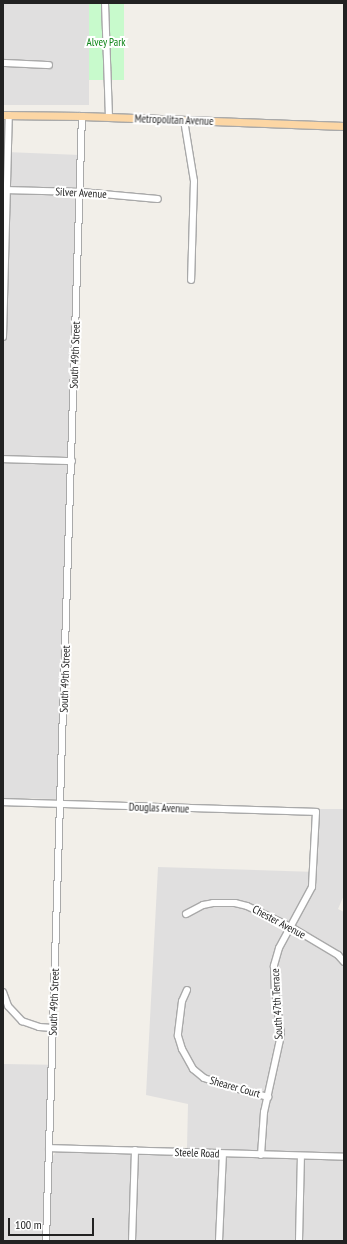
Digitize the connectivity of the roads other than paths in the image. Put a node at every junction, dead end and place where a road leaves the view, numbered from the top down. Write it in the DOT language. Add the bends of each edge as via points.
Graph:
graph roads {
  1 [pos="105,3"];
  2 [pos="3,63"];
  3 [pos="49,65"];
  4 [pos="6,115"];
  5 [pos="82,116"];
  6 [pos="109,117"];
  7 [pos="184,120"];
  8 [pos="344,126"];
  9 [pos="5,190"];
  10 [pos="81,192"];
  11 [pos="158,199"];
  12 [pos="4,278"];
  13 [pos="191,280"];
  14 [pos="3,337"];
  15 [pos="3,459"];
  16 [pos="72,461"];
  17 [pos="3,802"];
  18 [pos="61,804"];
  19 [pos="316,812"];
  20 [pos="186,914"];
  21 [pos="291,927"];
  22 [pos="344,962"];
  23 [pos="187,990"];
  24 [pos="3,992"];
  25 [pos="53,1028"];
  26 [pos="268,1097"];
  27 [pos="49,1148"];
  28 [pos="135,1150"];
  29 [pos="223,1154"];
  30 [pos="261,1155"];
  31 [pos="301,1156"];
  32 [pos="344,1157"];
  33 [pos="46,1241"];
  34 [pos="132,1241"];
  35 [pos="219,1241"];
  36 [pos="299,1241"];
  1 -- 6 [label="street"];
  2 -- 3 [label="street"];
  4 -- 5 [label="main road, Metropolitan Avenue"];
  4 -- 9 [label="street"];
  5 -- 6 [label="main road, Metropolitan Avenue"];
  5 -- 10 [label="street, South 49th Street"];
  6 -- 7 [label="main road, Metropolitan Avenue"];
  7 -- 8 [label="main road, Metropolitan Avenue"];
  7 -- 13 [label="street" via="194,181"];
  9 -- 10 [label="street, Silver Avenue"];
  9 -- 12 [label="street"];
  10 -- 11 [label="street, Silver Avenue"];
  10 -- 16 [label="street, South 49th Street"];
  12 -- 14 [label="street"];
  15 -- 16 [label="street"];
  16 -- 18 [label="street, South 49th Street"];
  17 -- 18 [label="street, Douglas Avenue"];
  18 -- 19 [label="street, Douglas Avenue"];
  18 -- 25 [label="street, South 49th Street"];
  19 -- 21 [label="street, South 47th Terrace" via="312,887"];
  20 -- 21 [label="street, Chester Avenue" via="213,902 235,903"];
  21 -- 22 [label="street, Chester Avenue" via="338,955"];
  21 -- 26 [label="street, South 47th Terrace" via="279,948 274,966 281,1035"];
  23 -- 26 [label="street, Shearer Court" via="182,1001 178,1036 193,1069 204,1078 217,1083"];
  24 -- 25 [label="street" via="8,1006 22,1021 39,1027"];
  25 -- 27 [label="street, South 49th Street"];
  26 -- 30 [label="street, South 47th Terrace" via="264,1112"];
  27 -- 28 [label="street, Steele Road"];
  27 -- 33 [label="street, South 49th Street"];
  28 -- 29 [label="street, Steele Road"];
  28 -- 34 [label="street"];
  29 -- 30 [label="street, Steele Road"];
  29 -- 35 [label="street"];
  30 -- 31 [label="street, Steele Road"];
  31 -- 32 [label="street, Steele Road"];
  31 -- 36 [label="street"];
}
